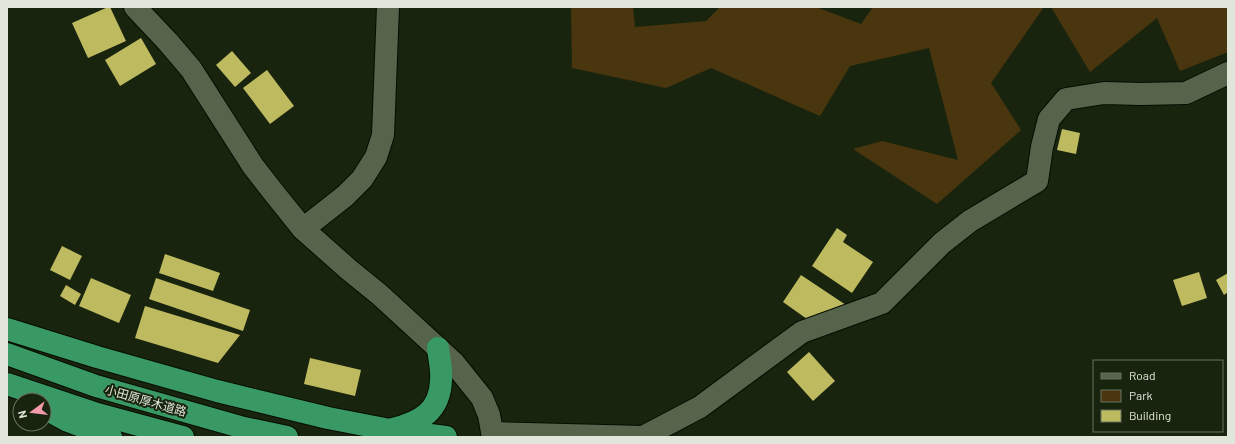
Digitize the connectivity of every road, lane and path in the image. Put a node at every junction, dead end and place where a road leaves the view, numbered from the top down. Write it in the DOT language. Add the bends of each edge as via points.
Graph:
graph roads {
  1 [pos="135,7"];
  2 [pos="388,7"];
  3 [pos="1228,73"];
  4 [pos="303,229"];
  5 [pos="7,329"];
  6 [pos="438,348"];
  7 [pos="7,354"];
  8 [pos="7,384"];
  9 [pos="52,412"];
  10 [pos="390,430"];
  11 [pos="493,435"];
  12 [pos="111,437"];
  13 [pos="183,437"];
  14 [pos="287,437"];
  15 [pos="446,437"];
  1 -- 4 [label="street" via="191,69 253,166"];
  2 -- 4 [label="street" via="383,135 376,157 362,179 345,196"];
  3 -- 11 [label="street" via="1186,93 1104,93 1066,99 1049,119 1037,181 970,221 942,243 882,303 802,332 700,407 644,437"];
  4 -- 6 [label="street"];
  5 -- 10 [label="highway" via="217,391"];
  6 -- 10 [label="highway" via="441,380 439,396 433,409 408,425"];
  6 -- 11 [label="street" via="454,363 482,398"];
  7 -- 14 [label="highway, 小田原厚木道路" via="96,386 244,428"];
  8 -- 13 [label="highway" via="94,413"];
  9 -- 12 [label="highway"];
  10 -- 15 [label="highway"];
}
